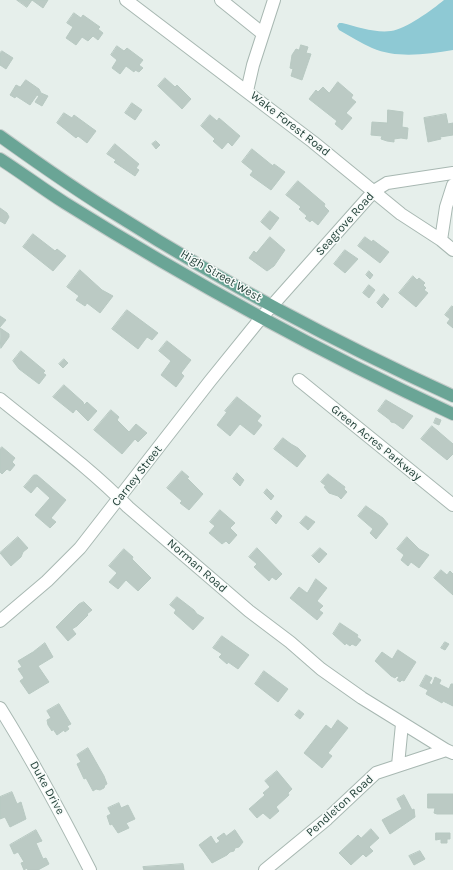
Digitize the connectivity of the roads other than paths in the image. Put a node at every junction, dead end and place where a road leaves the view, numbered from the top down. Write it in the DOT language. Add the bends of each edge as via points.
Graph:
graph roads {
  1 [pos="126,0"];
  2 [pos="221,0"];
  3 [pos="274,0"];
  4 [pos="262,33"];
  5 [pos="247,91"];
  6 [pos="0,136"];
  7 [pos="0,159"];
  8 [pos="453,173"];
  9 [pos="453,185"];
  10 [pos="374,191"];
  11 [pos="441,240"];
  12 [pos="453,250"];
  13 [pos="272,305"];
  14 [pos="261,318"];
  15 [pos="299,380"];
  16 [pos="453,396"];
  17 [pos="0,400"];
  18 [pos="453,414"];
  19 [pos="120,498"];
  20 [pos="453,505"];
  21 [pos="0,621"];
  22 [pos="0,708"];
  23 [pos="402,724"];
  24 [pos="449,751"];
  25 [pos="398,766"];
  26 [pos="90,870"];
  27 [pos="265,870"];
  1 -- 5 [label="street, Wake Forest Road"];
  2 -- 4 [label="street"];
  3 -- 4 [label="street"];
  4 -- 5 [label="street"];
  5 -- 10 [label="street, Wake Forest Road"];
  6 -- 13 [label="main road, High Street West" via="120,217"];
  7 -- 14 [label="main road, High Street West" via="64,202"];
  8 -- 10 [label="street, Seagrove Road" via="387,183"];
  9 -- 11 [label="street" via="446,207"];
  10 -- 11 [label="street, Wake Forest Road" via="401,214"];
  10 -- 13 [label="street, Seagrove Road"];
  11 -- 12 [label="street, Wake Forest Road"];
  13 -- 14 [label="street, Seagrove Road"];
  13 -- 16 [label="main road, High Street West" via="335,339"];
  14 -- 18 [label="main road, High Street West"];
  14 -- 19 [label="street, Carney Street"];
  15 -- 20 [label="street, Green Acres Parkway"];
  17 -- 19 [label="street, Norman Road"];
  19 -- 21 [label="street, Carney Street" via="80,548 47,581"];
  19 -- 23 [label="street, Norman Road" via="249,611 321,669"];
  22 -- 26 [label="street, Duke Drive"];
  23 -- 24 [label="street, Norman Road"];
  23 -- 25 [label="street"];
  24 -- 25 [label="street, Pendleton Road"];
  25 -- 27 [label="street, Pendleton Road" via="376,773 327,819"];
}
